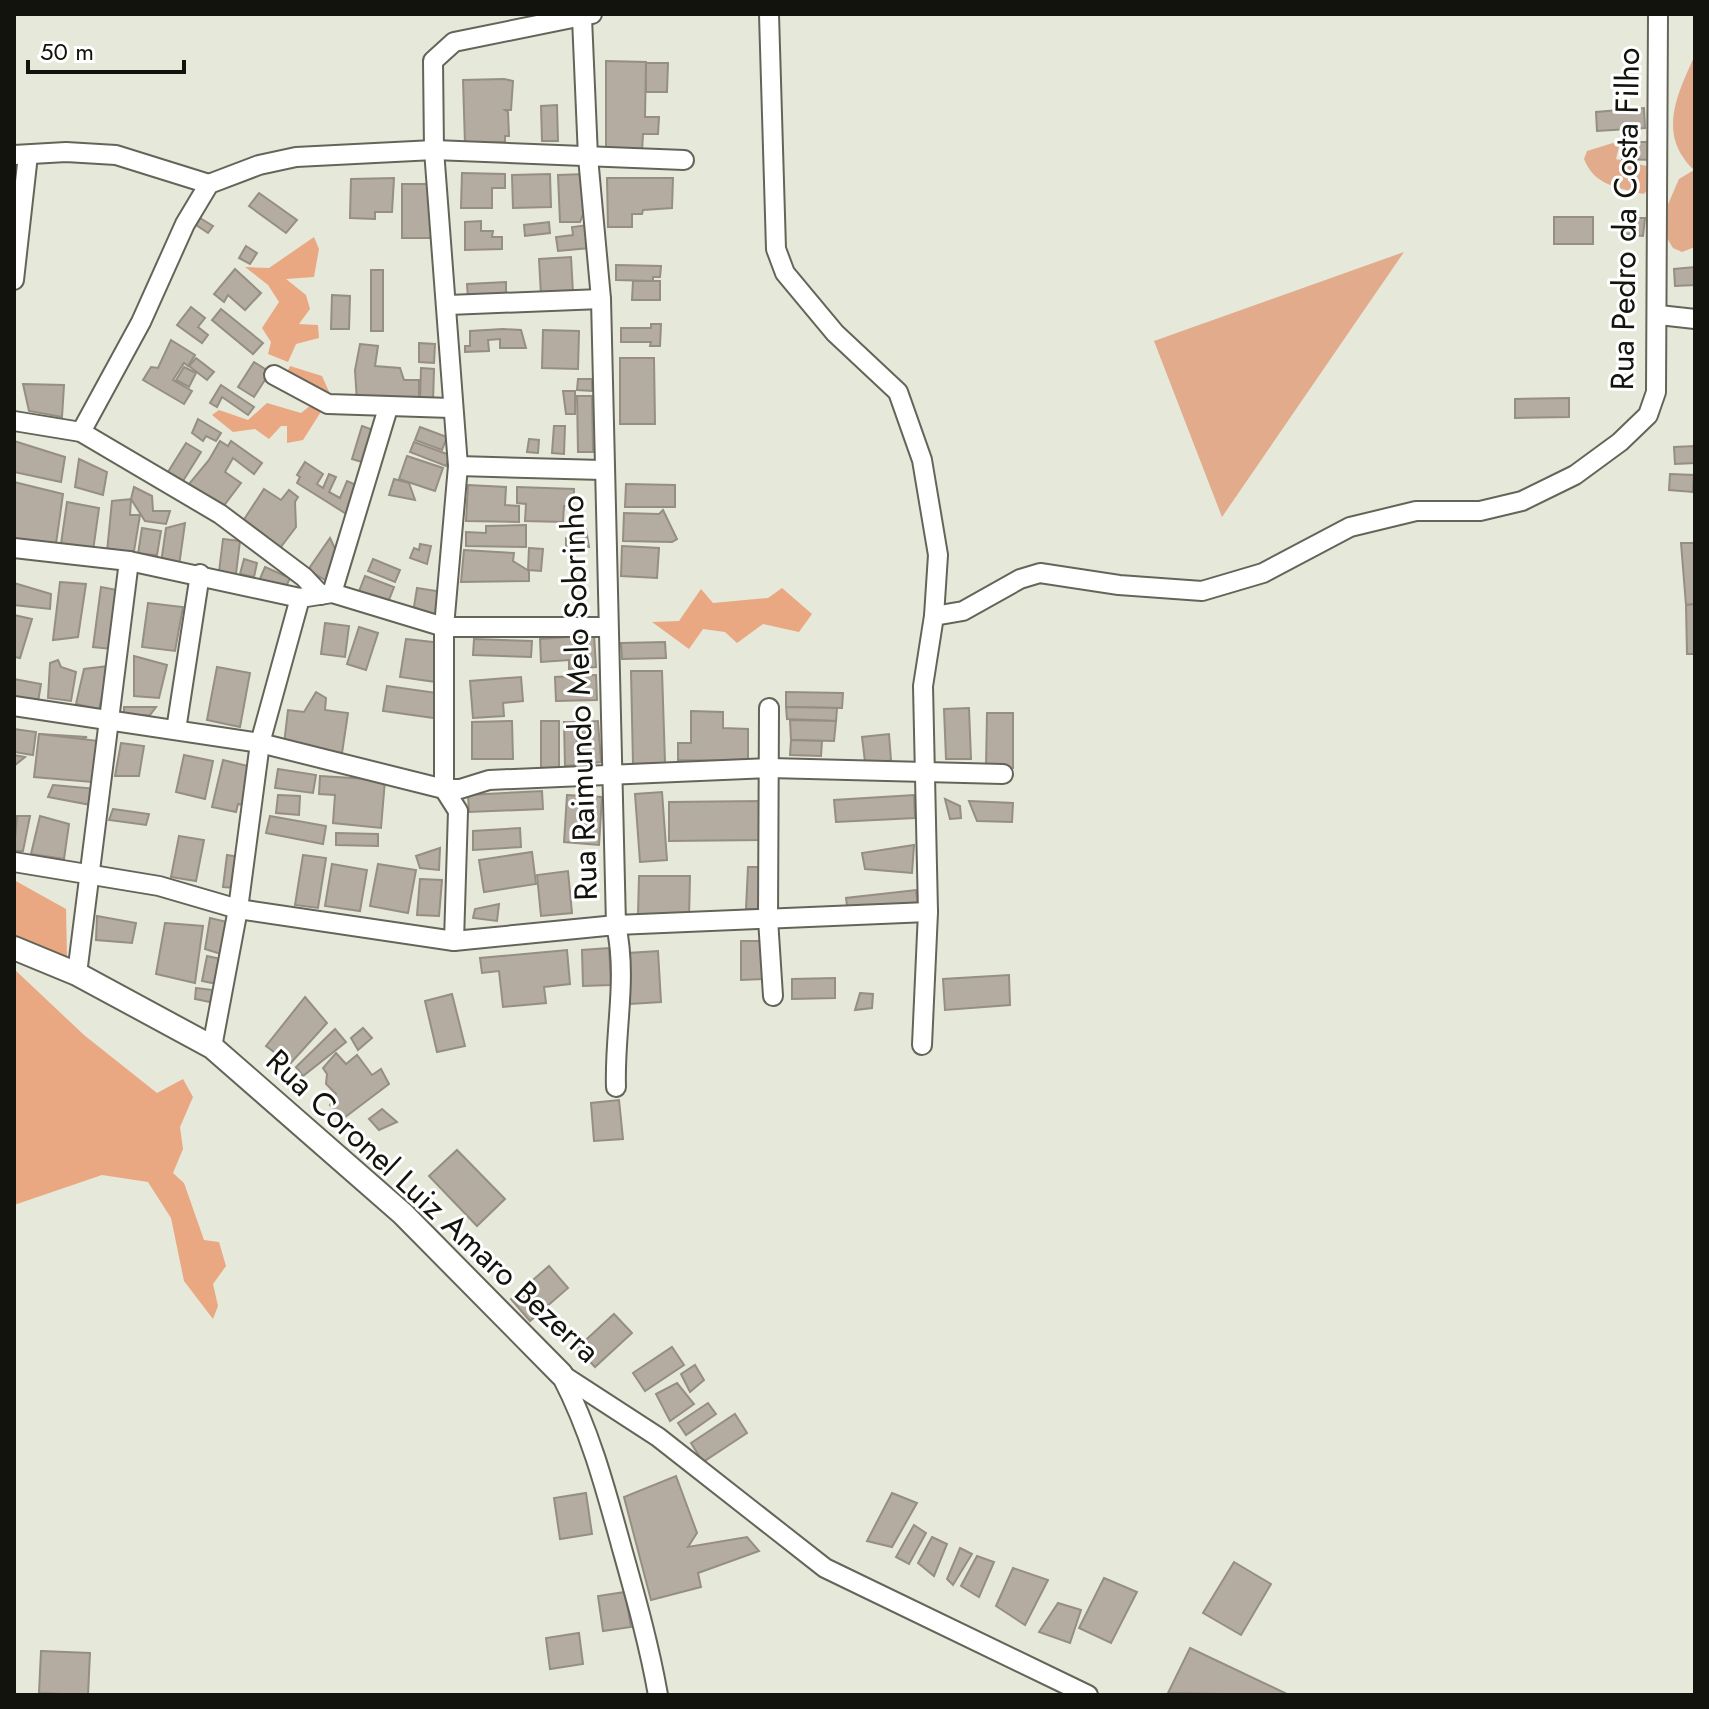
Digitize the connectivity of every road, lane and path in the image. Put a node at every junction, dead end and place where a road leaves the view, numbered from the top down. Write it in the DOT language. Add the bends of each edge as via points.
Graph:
graph roads {
  1 [pos="769,14"];
  2 [pos="1658,14"];
  3 [pos="587,16"];
  4 [pos="434,150"];
  5 [pos="21,155"];
  6 [pos="588,157"];
  7 [pos="684,160"];
  8 [pos="209,184"];
  9 [pos="14,280"];
  10 [pos="601,299"];
  11 [pos="448,305"];
  12 [pos="1659,315"];
  13 [pos="1695,319"];
  14 [pos="274,375"];
  15 [pos="388,408"];
  16 [pos="451,408"];
  17 [pos="14,421"];
  18 [pos="81,432"];
  19 [pos="458,466"];
  20 [pos="603,470"];
  21 [pos="14,548"];
  22 [pos="129,561"];
  23 [pos="200,574"];
  24 [pos="327,594"];
  25 [pos="300,598"];
  26 [pos="934,616"];
  27 [pos="444,627"];
  28 [pos="607,627"];
  29 [pos="14,706"];
  30 [pos="769,708"];
  31 [pos="107,723"];
  32 [pos="176,730"];
  33 [pos="260,743"];
  34 [pos="770,768"];
  35 [pos="926,772"];
  36 [pos="1003,774"];
  37 [pos="612,776"];
  38 [pos="444,789"];
  39 [pos="14,862"];
  40 [pos="88,873"];
  41 [pos="238,909"];
  42 [pos="928,912"];
  43 [pos="768,919"];
  44 [pos="616,925"];
  45 [pos="454,941"];
  46 [pos="14,948"];
  47 [pos="77,974"];
  48 [pos="773,996"];
  49 [pos="922,1045"];
  50 [pos="212,1047"];
  51 [pos="616,1087"];
  52 [pos="561,1374"];
  53 [pos="658,1695"];
  54 [pos="1088,1695"];
  1 -- 26 [label="street" via="776,249 785,273 835,333 898,392 922,460 938,555"];
  2 -- 12 [label="street, Rua Pedro da Costa Filho"];
  3 -- 4 [label="street" via="454,42 438,54 432,76"];
  3 -- 6 [label="street, Rua Raimundo Melo Sobrinho"];
  4 -- 6 [label="street"];
  4 -- 8 [label="street" via="296,157"];
  4 -- 11 [label="street"];
  5 -- 8 [label="street" via="116,155"];
  5 -- 9 [label="street"];
  6 -- 7 [label="street"];
  6 -- 10 [label="street, Rua Raimundo Melo Sobrinho"];
  8 -- 18 [label="street"];
  10 -- 11 [label="street"];
  10 -- 20 [label="street, Rua Raimundo Melo Sobrinho"];
  11 -- 16 [label="street"];
  12 -- 13 [label="street"];
  12 -- 26 [label="street, Rua Pedro da Costa Filho" via="1656,392 1648,415 1575,475 1522,501 1480,511 1416,511 1350,527 1263,573 1202,591 1040,573 963,611"];
  14 -- 15 [label="street" via="328,404"];
  15 -- 16 [label="street"];
  15 -- 24 [label="street"];
  16 -- 19 [label="street"];
  17 -- 18 [label="street"];
  18 -- 24 [label="street" via="220,514"];
  19 -- 20 [label="street"];
  19 -- 27 [label="street"];
  20 -- 28 [label="street, Rua Raimundo Melo Sobrinho"];
  21 -- 22 [label="street"];
  22 -- 23 [label="street"];
  22 -- 31 [label="street"];
  23 -- 25 [label="street"];
  23 -- 32 [label="street"];
  24 -- 25 [label="street"];
  24 -- 27 [label="street"];
  25 -- 33 [label="street"];
  26 -- 35 [label="street" via="923,686"];
  27 -- 28 [label="street"];
  27 -- 38 [label="street"];
  28 -- 37 [label="street, Rua Raimundo Melo Sobrinho"];
  29 -- 31 [label="street"];
  30 -- 34 [label="street"];
  31 -- 32 [label="street"];
  31 -- 40 [label="street"];
  32 -- 33 [label="street"];
  33 -- 38 [label="street"];
  33 -- 41 [label="street"];
  34 -- 35 [label="street"];
  34 -- 37 [label="street"];
  34 -- 43 [label="street"];
  35 -- 36 [label="street"];
  35 -- 42 [label="street"];
  37 -- 38 [label="street" via="489,780"];
  37 -- 44 [label="street, Rua Raimundo Melo Sobrinho"];
  38 -- 45 [label="street" via="458,811"];
  39 -- 40 [label="street"];
  40 -- 41 [label="street"];
  40 -- 47 [label="street"];
  41 -- 45 [label="street"];
  41 -- 50 [label="street"];
  42 -- 43 [label="street, Rua Raimundo Melo Sobrinho"];
  42 -- 49 [label="street"];
  43 -- 44 [label="street, Rua Raimundo Melo Sobrinho"];
  43 -- 48 [label="street"];
  44 -- 45 [label="street"];
  44 -- 51 [label="street" via="622,954"];
  46 -- 47 [label="street, Rua Coronel Luiz Amaro Bezerra"];
  47 -- 50 [label="street, Rua Coronel Luiz Amaro Bezerra"];
  50 -- 52 [label="street, Rua Coronel Luiz Amaro Bezerra" via="403,1214"];
  52 -- 53 [label="street" via="583,1416 603,1482"];
  52 -- 54 [label="street, Rua Coronel Luiz Amaro Bezerra" via="658,1437 825,1568"];
}
